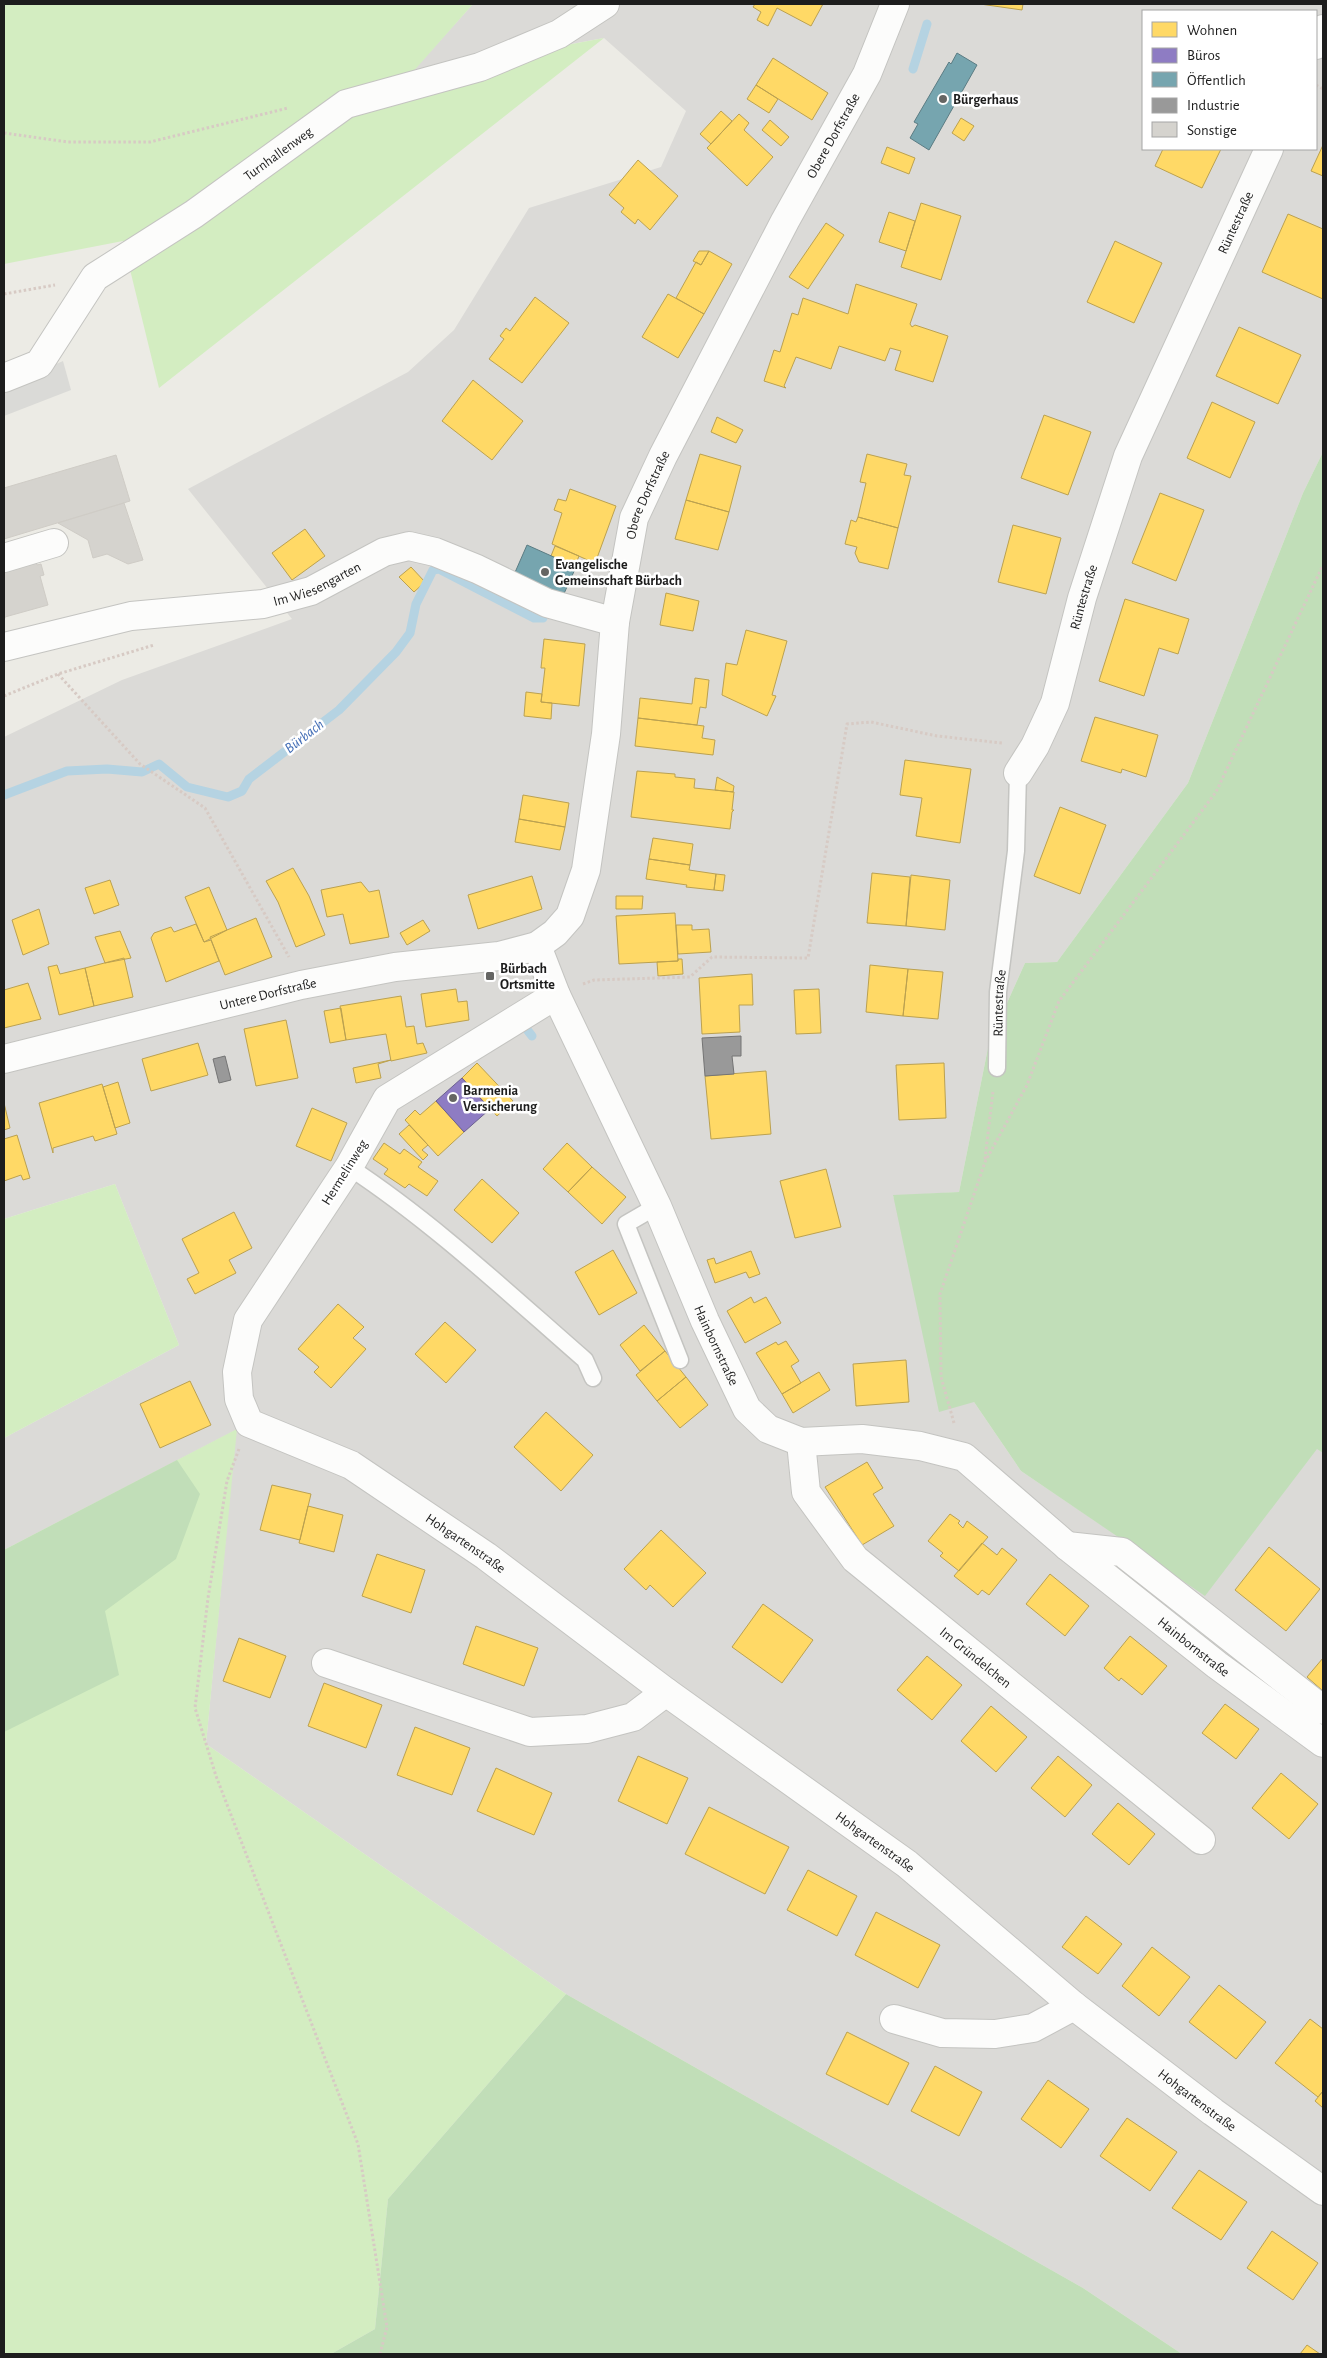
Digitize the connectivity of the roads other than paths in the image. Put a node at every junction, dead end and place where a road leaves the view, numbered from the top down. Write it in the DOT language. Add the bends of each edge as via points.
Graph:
graph roads {
  1 [pos="605,4"];
  2 [pos="881,4"];
  3 [pos="895,4"];
  4 [pos="1323,29"];
  5 [pos="1317,43"];
  6 [pos="867,74"];
  7 [pos="1269,150"];
  8 [pos="4,378"];
  9 [pos="54,543"];
  10 [pos="4,558"];
  11 [pos="615,622"];
  12 [pos="4,648"];
  13 [pos="1018,772"];
  14 [pos="537,946"];
  15 [pos="556,995"];
  16 [pos="4,1059"];
  17 [pos="996,1068"];
  18 [pos="349,1167"];
  19 [pos="657,1206"];
  20 [pos="680,1360"];
  21 [pos="593,1378"];
  22 [pos="248,1423"];
  23 [pos="801,1442"];
  24 [pos="1068,1546"];
  25 [pos="326,1663"];
  26 [pos="666,1692"];
  27 [pos="1323,1710"];
  28 [pos="1323,1743"];
  29 [pos="1200,1840"];
  30 [pos="1074,2006"];
  31 [pos="894,2019"];
  32 [pos="1323,2191"];
  1 -- 8 [label="street, Turnhallenweg" via="559,34 480,67 346,104 194,214 95,278 39,364"];
  2 -- 6 [label="street, Obere Dorfstraße"];
  3 -- 6 [label="street, Obere Dorfstraße"];
  4 -- 5 [label="street"];
  6 -- 11 [label="street, Obere Dorfstraße" via="785,221 634,518"];
  7 -- 13 [label="street, Rüntestraße" via="1128,456 1082,598 1056,703"];
  9 -- 10 [label="street"];
  11 -- 12 [label="street, Im Wiesengarten" via="547,603 478,569 435,552 409,546 384,552 311,591 263,604 131,616"];
  11 -- 14 [label="street, Obere Dorfstraße" via="606,734 586,870 570,916"];
  13 -- 17 [label="lane, Rüntestraße" via="1016,851 998,992"];
  14 -- 15 [label="street, Hainbornstraße"];
  14 -- 16 [label="street, Untere Dorfstraße" via="498,956 395,967 301,985"];
  15 -- 18 [label="street, Hermelinweg" via="387,1099"];
  15 -- 19 [label="street, Hainbornstraße"];
  18 -- 21 [label="lane" via="396,1198 467,1256 585,1360"];
  18 -- 22 [label="street, Hermelinweg" via="248,1320 237,1372 240,1399"];
  19 -- 20 [label="lane" via="626,1224"];
  19 -- 23 [label="street, Hainbornstraße" via="705,1321 747,1409 768,1429"];
  22 -- 26 [label="street, Hohgartenstraße" via="351,1465 486,1556"];
  23 -- 24 [label="street, Hainbornstraße" via="862,1438 920,1446 964,1458"];
  23 -- 29 [label="street, Im Gründelchen" via="806,1492 855,1559"];
  24 -- 27 [label="street" via="1122,1552"];
  24 -- 28 [label="street, Hainbornstraße" via="1217,1665"];
  25 -- 26 [label="street" via="530,1732 587,1729 633,1717"];
  26 -- 30 [label="street, Hohgartenstraße" via="907,1864"];
  30 -- 31 [label="street" via="1034,2028 995,2034 942,2033"];
  30 -- 32 [label="street, Hohgartenstraße" via="1212,2112"];
}
